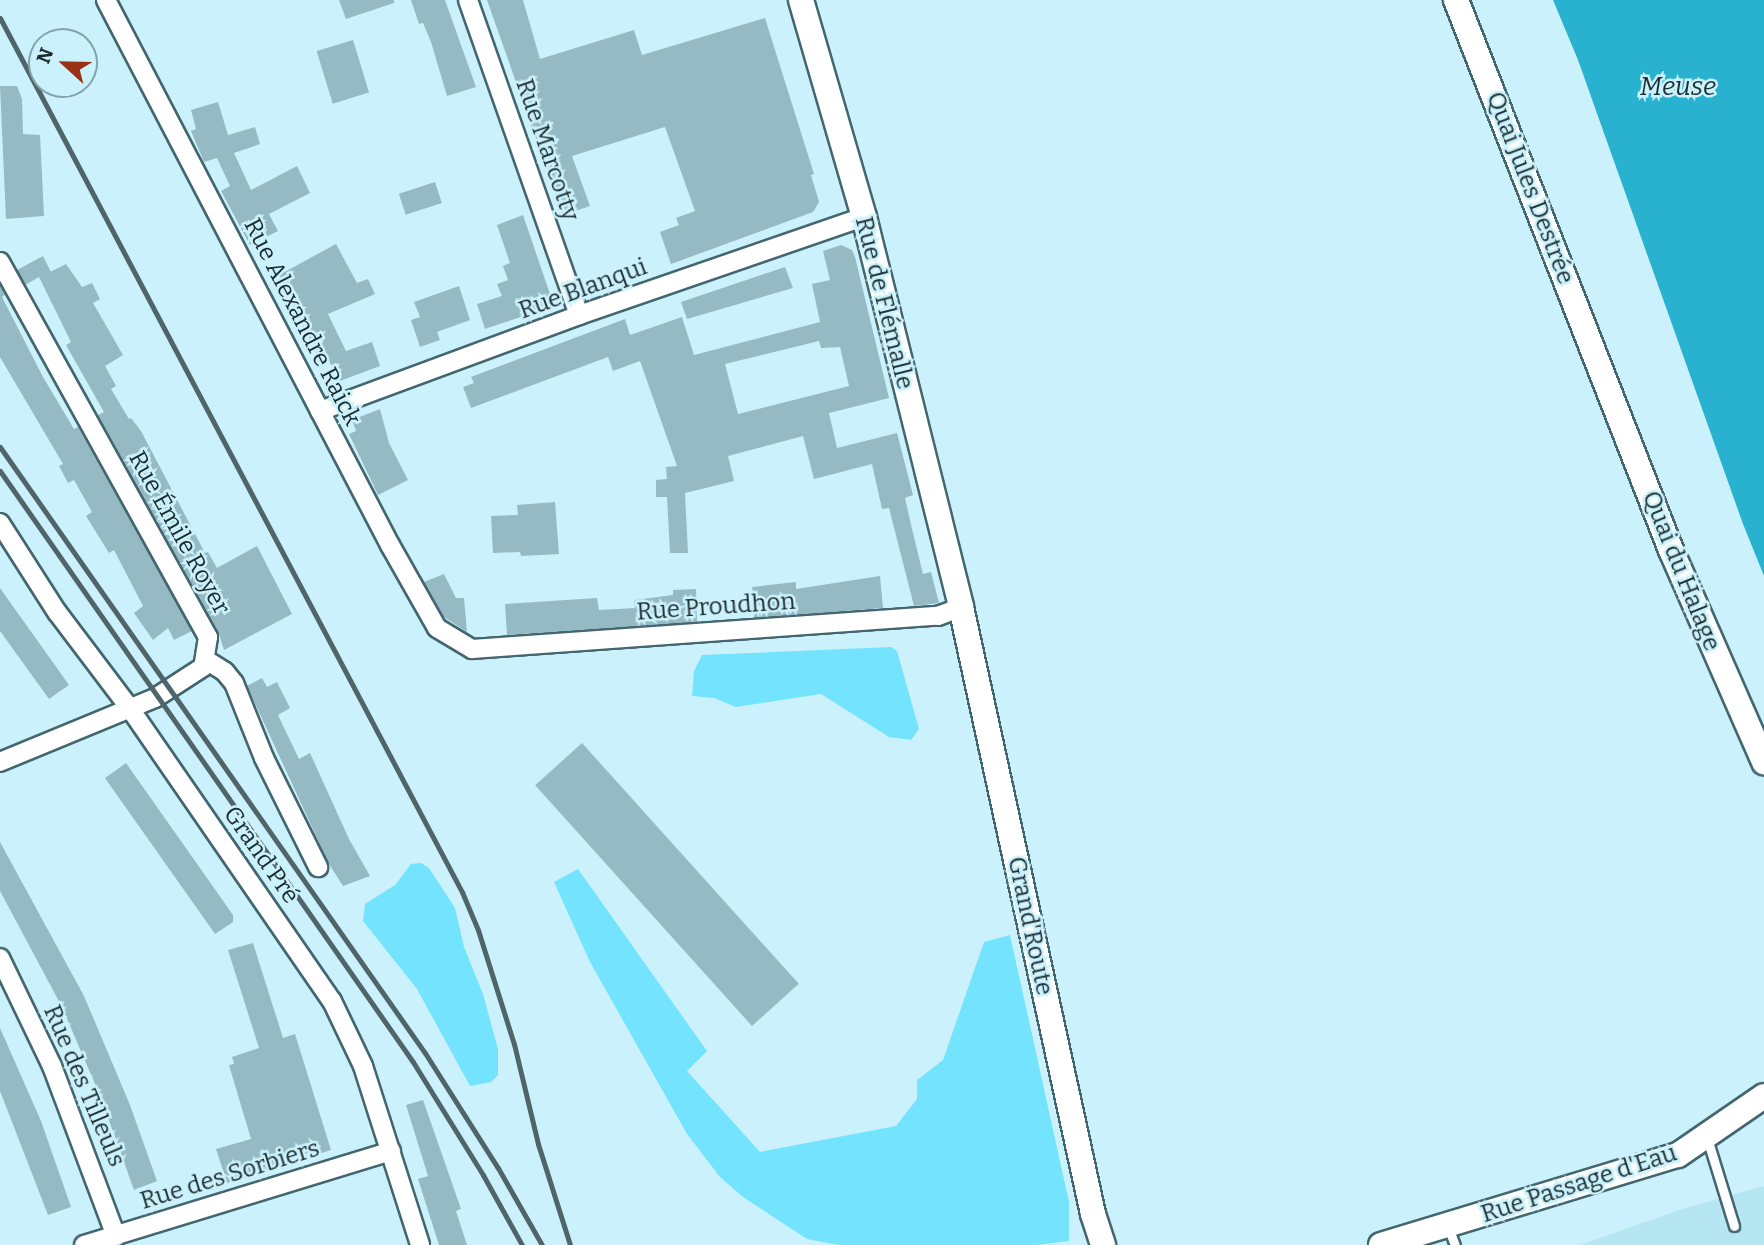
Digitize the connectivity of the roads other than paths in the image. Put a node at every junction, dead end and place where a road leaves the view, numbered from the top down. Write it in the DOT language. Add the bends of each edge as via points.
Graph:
graph roads {
  1 [pos="106,0"];
  2 [pos="468,0"];
  3 [pos="802,0"];
  4 [pos="1456,0"];
  5 [pos="864,217"];
  6 [pos="0,262"];
  7 [pos="579,316"];
  8 [pos="1604,377"];
  9 [pos="320,411"];
  10 [pos="0,523"];
  11 [pos="961,607"];
  12 [pos="472,649"];
  13 [pos="206,660"];
  14 [pos="131,710"];
  15 [pos="0,762"];
  16 [pos="1764,762"];
  17 [pos="317,867"];
  18 [pos="0,958"];
  19 [pos="1764,1096"];
  20 [pos="1706,1136"];
  21 [pos="391,1151"];
  22 [pos="1734,1227"];
  23 [pos="116,1236"];
  24 [pos="1452,1236"];
  25 [pos="83,1245"];
  26 [pos="420,1245"];
  27 [pos="1103,1245"];
  28 [pos="1381,1245"];
  1 -- 9 [label="street, Rue Alexandre Raick"];
  2 -- 7 [label="street, Rue Marcotty"];
  3 -- 5 [label="street, Rue de Flémalle"];
  4 -- 8 [label="street, Quai Jules Destrée"];
  5 -- 7 [label="street, Rue Blanqui"];
  5 -- 11 [label="street, Rue de Flémalle"];
  6 -- 13 [label="street, Rue Émile Royer" via="208,637"];
  7 -- 9 [label="street, Rue Blanqui"];
  8 -- 16 [label="street, Quai du Halage" via="1699,618"];
  9 -- 12 [label="street, Rue Alexandre Raick" via="437,628"];
  10 -- 14 [label="street, Grand Pré" via="57,612"];
  11 -- 12 [label="street, Rue Proudhon" via="938,616"];
  11 -- 27 [label="street, Grand'Route"];
  13 -- 14 [label="street" via="203,667"];
  13 -- 17 [label="street" via="234,683"];
  14 -- 15 [label="street"];
  14 -- 21 [label="street, Grand Pré" via="332,1001 363,1066"];
  18 -- 23 [label="street, Rue des Tilleuls" via="52,1066"];
  19 -- 20 [label="street, Rue Passage d'Eau"];
  20 -- 22 [label="lane"];
  20 -- 24 [label="street, Rue Passage d'Eau" via="1678,1155"];
  21 -- 23 [label="street, Rue des Sorbiers"];
  21 -- 26 [label="street, Grand Pré"];
  23 -- 25 [label="street, Rue des Sorbiers"];
  24 -- 28 [label="street, Rue Passage d'Eau"];
}
